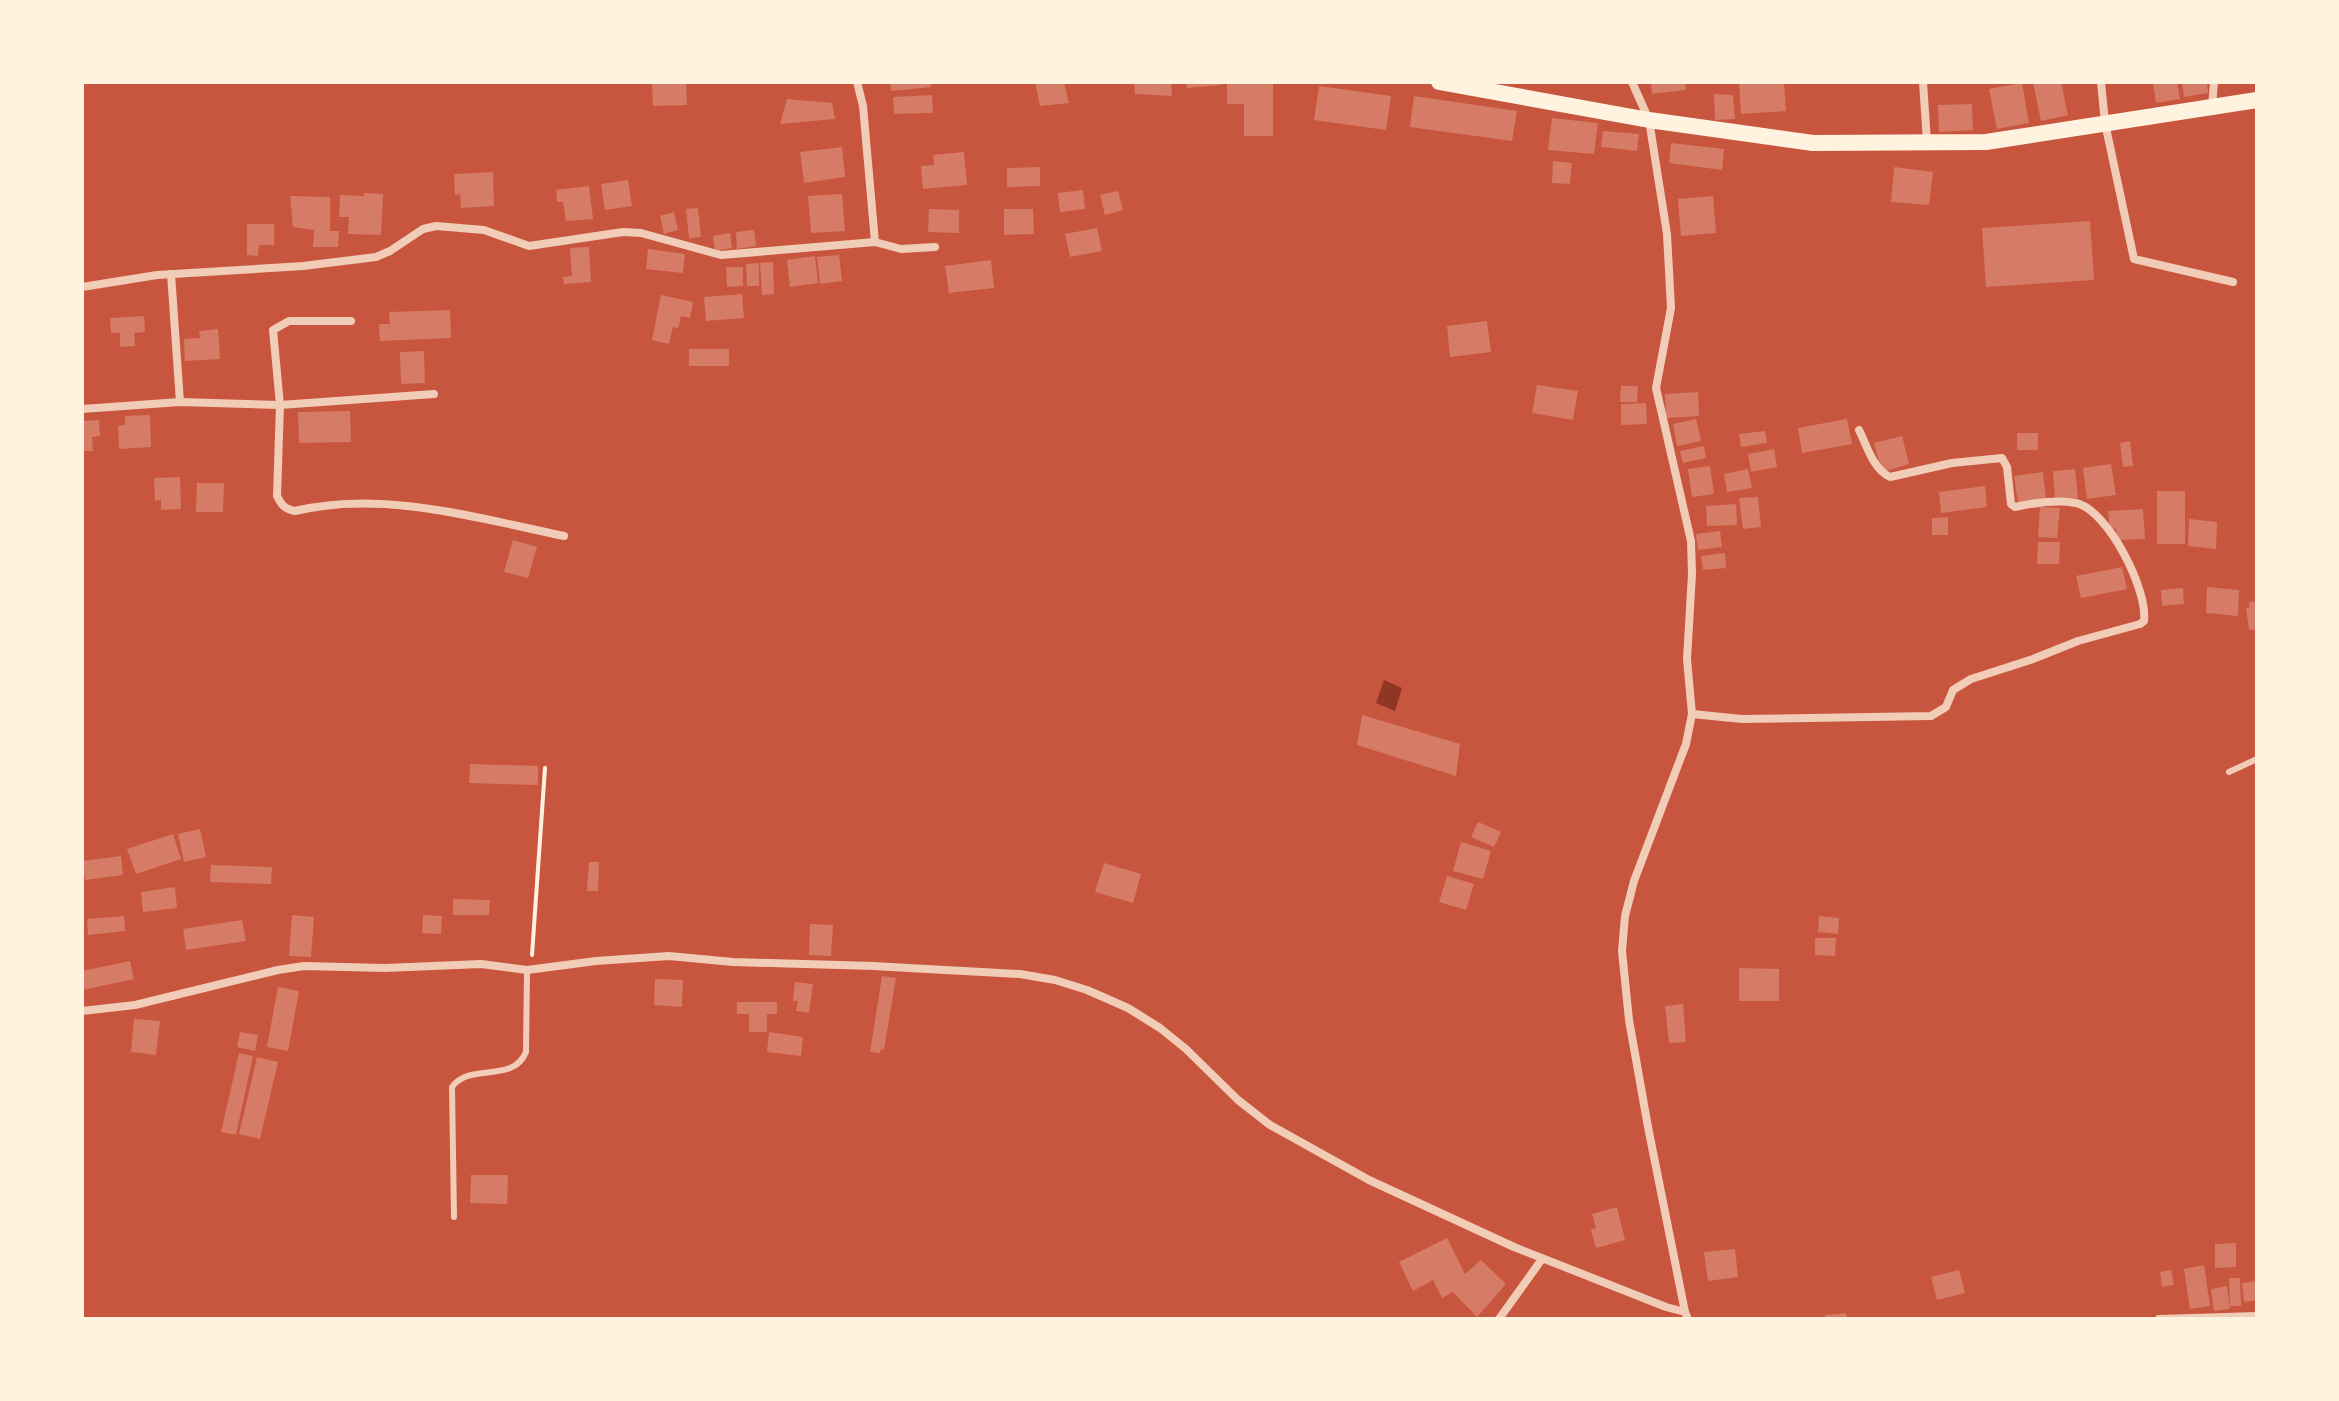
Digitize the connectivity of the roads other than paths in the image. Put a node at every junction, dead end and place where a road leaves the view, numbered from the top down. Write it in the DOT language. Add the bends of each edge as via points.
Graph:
graph roads {
  1 [pos="857,82"];
  2 [pos="1439,82"];
  3 [pos="1632,82"];
  4 [pos="1923,82"];
  5 [pos="2101,82"];
  6 [pos="2214,82"];
  7 [pos="2257,100"];
  8 [pos="2212,108"];
  9 [pos="1649,120"];
  10 [pos="2105,123"];
  11 [pos="1927,143"];
  12 [pos="875,242"];
  13 [pos="935,247"];
  14 [pos="171,274"];
  15 [pos="2233,282"];
  16 [pos="82,287"];
  17 [pos="351,321"];
  18 [pos="434,394"];
  19 [pos="180,402"];
  20 [pos="280,405"];
  21 [pos="82,409"];
  22 [pos="1859,430"];
  23 [pos="564,536"];
  24 [pos="1692,714"];
  25 [pos="2257,759"];
  26 [pos="2229,772"];
  27 [pos="530,970"];
  28 [pos="82,1011"];
  29 [pos="454,1217"];
  30 [pos="1542,1259"];
  31 [pos="1686,1315"];
  32 [pos="2257,1316"];
  33 [pos="1499,1319"];
  34 [pos="2159,1319"];
  1 -- 12 [label="street"];
  2 -- 9 [label="main road"];
  3 -- 9 [label="street"];
  4 -- 11 [label="street"];
  5 -- 10 [label="street"];
  6 -- 8 [label="street"];
  7 -- 8 [label="main road"];
  8 -- 10 [label="main road"];
  9 -- 11 [label="main road" via="1813,143"];
  9 -- 24 [label="street" via="1670,273 1668,333 1656,388 1691,541 1687,659"];
  10 -- 11 [label="main road" via="1986,142"];
  10 -- 15 [label="street" via="2134,259"];
  12 -- 13 [label="street" via="901,249"];
  12 -- 14 [label="street" via="721,255 641,233 529,246 484,230 436,226 376,257"];
  14 -- 16 [label="street"];
  14 -- 19 [label="street"];
  17 -- 20 [label="street" via="289,321 273,330"];
  18 -- 20 [label="street"];
  19 -- 20 [label="street"];
  19 -- 21 [label="street"];
  20 -- 23 [label="street" via="277,496 286,509 359,502 402,506"];
  22 -- 24 [label="street" via="1875,464 1890,477 2002,458 2015,507 2077,503 2094,512 2137,579 2144,621 1959,684 1946,707 1931,716 1742,719"];
  24 -- 31 [label="street" via="1686,744 1634,881 1622,951 1629,1020"];
  25 -- 26 [label="lane"];
  27 -- 28 [label="street" via="481,964 304,966 135,1005"];
  27 -- 29 [label="lane" via="523,1060 507,1070 464,1077 452,1087"];
  27 -- 30 [label="street" via="669,956 1055,980 1128,1008 1160,1028 1270,1125 1369,1180"];
  30 -- 31 [label="street"];
  30 -- 33 [label="street"];
  32 -- 34 [label="street"];
}
